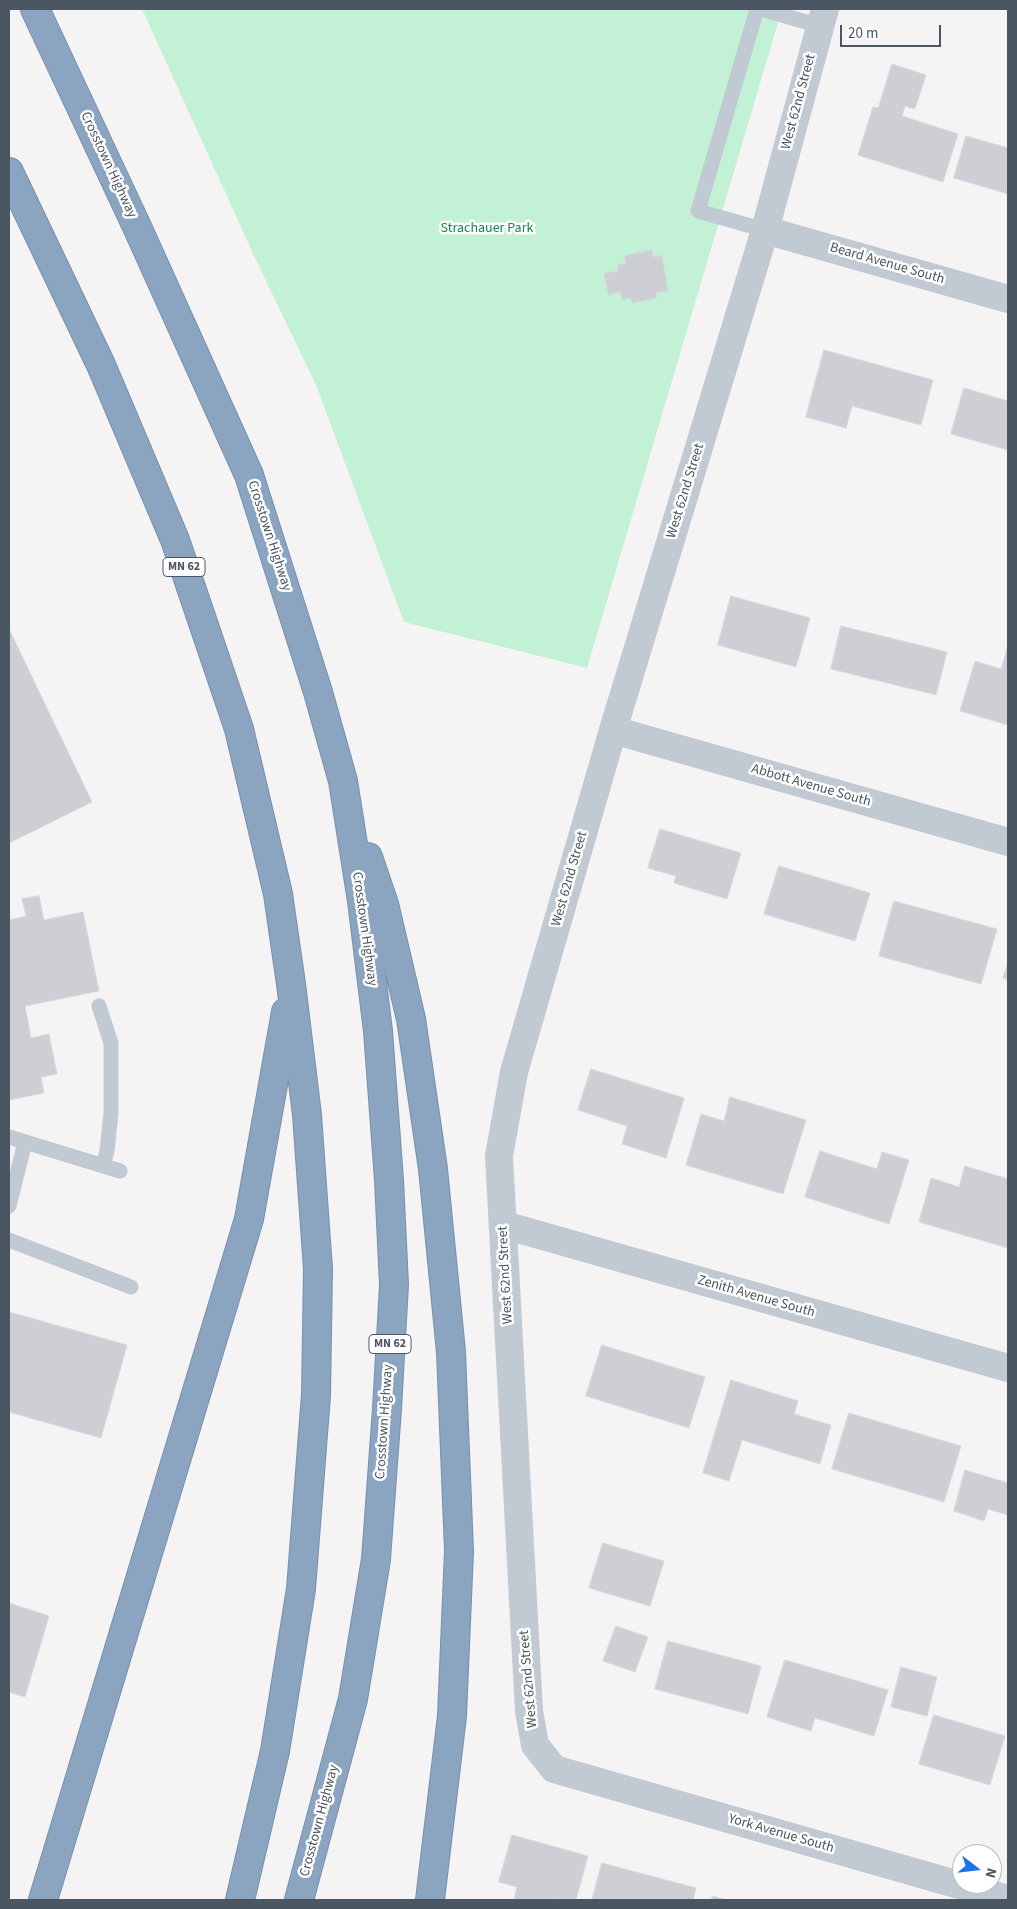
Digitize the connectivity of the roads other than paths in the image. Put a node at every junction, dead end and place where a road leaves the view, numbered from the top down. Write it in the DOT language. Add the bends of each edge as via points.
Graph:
graph roads {
  1 [pos="35,9"];
  2 [pos="759,9"];
  3 [pos="823,17"];
  4 [pos="9,172"];
  5 [pos="765,230"];
  6 [pos="1008,299"];
  7 [pos="613,730"];
  8 [pos="342,781"];
  9 [pos="1008,842"];
  10 [pos="291,984"];
  11 [pos="99,1006"];
  12 [pos="9,1137"];
  13 [pos="25,1142"];
  14 [pos="103,1166"];
  15 [pos="120,1171"];
  16 [pos="9,1206"];
  17 [pos="504,1225"];
  18 [pos="9,1240"];
  19 [pos="131,1287"];
  20 [pos="1008,1368"];
  21 [pos="554,1769"];
  22 [pos="1008,1899"];
  23 [pos="43,1900"];
  24 [pos="240,1900"];
  25 [pos="299,1900"];
  26 [pos="430,1900"];
  1 -- 8 [label="highway, Crosstown Highway / MN 62" via="249,476 318,692"];
  2 -- 3 [label="lane"];
  2 -- 5 [label="lane" via="698,211"];
  3 -- 5 [label="street, West 62nd Street"];
  4 -- 10 [label="highway, MN 62" via="101,365 175,540 239,729 278,894"];
  5 -- 6 [label="street, Beard Avenue South"];
  5 -- 7 [label="street, West 62nd Street"];
  7 -- 9 [label="street, Abbott Avenue South"];
  7 -- 17 [label="street, West 62nd Street" via="514,1072 499,1156"];
  8 -- 25 [label="highway, Crosstown Highway / MN 62" via="362,901 378,1031 394,1285 376,1559 353,1699"];
  8 -- 26 [label="highway" via="384,904 411,1019 433,1169 451,1352 458,1551 452,1716"];
  10 -- 23 [label="highway" via="249,1219"];
  10 -- 24 [label="highway, MN 62" via="307,1115 318,1269 316,1395 301,1589 275,1751"];
  11 -- 14 [label="lane" via="111,1043 111,1112"];
  12 -- 13 [label="lane"];
  13 -- 14 [label="lane"];
  13 -- 16 [label="lane"];
  14 -- 15 [label="lane"];
  17 -- 20 [label="street, Zenith Avenue South"];
  17 -- 21 [label="street, West 62nd Street" via="529,1711 535,1745"];
  18 -- 19 [label="lane"];
  21 -- 22 [label="street, York Avenue South"];
}
